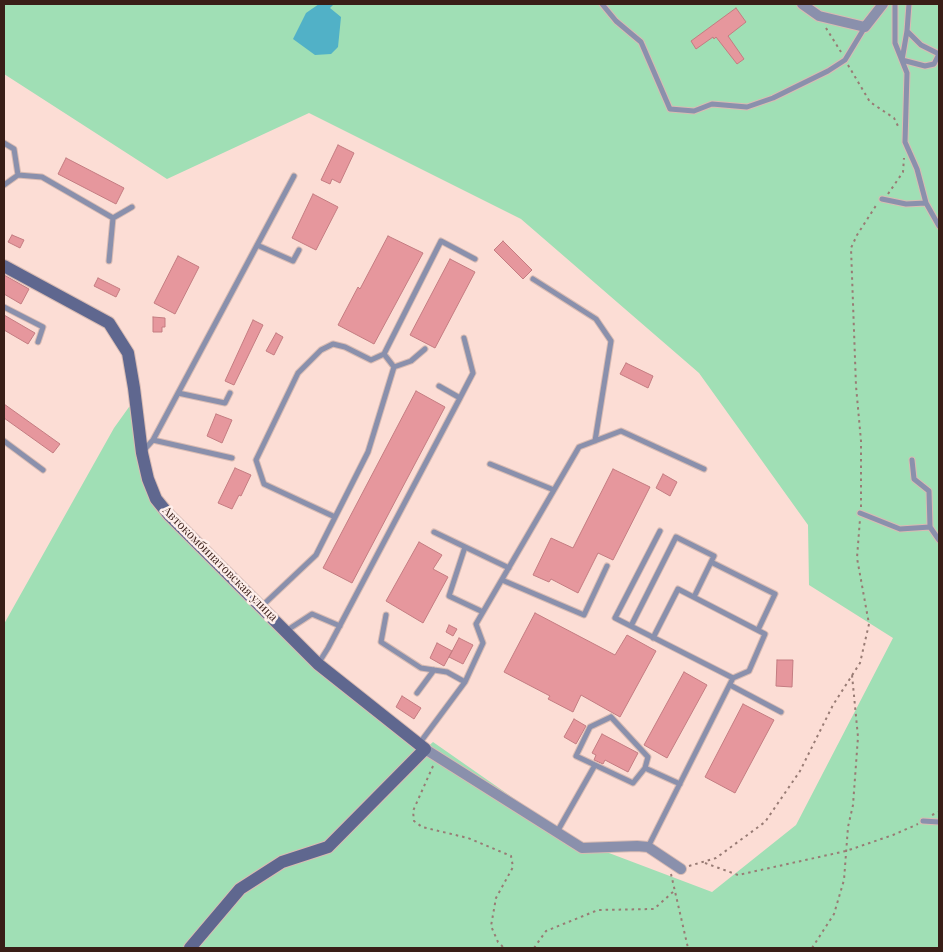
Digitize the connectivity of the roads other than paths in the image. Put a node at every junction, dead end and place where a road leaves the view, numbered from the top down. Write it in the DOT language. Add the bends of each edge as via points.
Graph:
graph roads {
  1 [pos="602,4"];
  2 [pos="802,4"];
  3 [pos="883,4"];
  4 [pos="895,4"];
  5 [pos="909,4"];
  6 [pos="865,27"];
  7 [pos="907,32"];
  8 [pos="902,60"];
  9 [pos="4,143"];
  10 [pos="18,175"];
  11 [pos="294,176"];
  12 [pos="4,184"];
  13 [pos="882,199"];
  14 [pos="926,203"];
  15 [pos="132,207"];
  16 [pos="113,218"];
  17 [pos="939,226"];
  18 [pos="257,245"];
  19 [pos="300,250"];
  20 [pos="475,259"];
  21 [pos="109,261"];
  22 [pos="4,266"];
  23 [pos="533,279"];
  24 [pos="4,307"];
  25 [pos="464,338"];
  26 [pos="38,342"];
  27 [pos="425,349"];
  28 [pos="384,354"];
  29 [pos="394,367"];
  30 [pos="439,386"];
  31 [pos="178,393"];
  32 [pos="230,393"];
  33 [pos="460,398"];
  34 [pos="153,440"];
  35 [pos="4,441"];
  36 [pos="595,441"];
  37 [pos="142,453"];
  38 [pos="232,458"];
  39 [pos="912,460"];
  40 [pos="490,464"];
  41 [pos="704,468"];
  42 [pos="43,470"];
  43 [pos="554,490"];
  44 [pos="860,513"];
  45 [pos="335,516"];
  46 [pos="930,526"];
  47 [pos="660,531"];
  48 [pos="434,532"];
  49 [pos="939,540"];
  50 [pos="465,547"];
  51 [pos="711,562"];
  52 [pos="607,566"];
  53 [pos="509,568"];
  54 [pos="502,580"];
  55 [pos="694,597"];
  56 [pos="262,606"];
  57 [pos="483,612"];
  58 [pos="386,615"];
  59 [pos="340,626"];
  60 [pos="631,626"];
  61 [pos="758,630"];
  62 [pos="286,631"];
  63 [pos="653,638"];
  64 [pos="318,664"];
  65 [pos="434,670"];
  66 [pos="733,678"];
  67 [pos="465,682"];
  68 [pos="730,685"];
  69 [pos="416,693"];
  70 [pos="781,712"];
  71 [pos="422,747"];
  72 [pos="595,765"];
  73 [pos="645,768"];
  74 [pos="680,784"];
  75 [pos="924,821"];
  76 [pos="939,822"];
  77 [pos="557,833"];
  78 [pos="648,847"];
  79 [pos="681,869"];
  80 [pos="190,948"];
  1 -- 6 [label="lane" via="641,42 670,109 694,111 712,104 747,107 773,98 845,60"];
  2 -- 6 [label="street" via="819,16"];
  3 -- 6 [label="street"];
  4 -- 8 [label="lane" via="895,43"];
  5 -- 7 [label="lane"];
  7 -- 8 [label="lane"];
  7 -- 8 [label="lane" via="921,45 939,54 934,64 925,66"];
  8 -- 14 [label="lane" via="907,73 905,142 917,169"];
  9 -- 10 [label="lane" via="14,150"];
  10 -- 12 [label="lane"];
  10 -- 16 [label="lane" via="42,177"];
  11 -- 18 [label="lane"];
  13 -- 14 [label="lane" via="906,204"];
  14 -- 17 [label="lane"];
  15 -- 16 [label="lane"];
  16 -- 21 [label="lane"];
  18 -- 19 [label="lane" via="293,261"];
  18 -- 31 [label="lane"];
  20 -- 28 [label="lane" via="441,241"];
  22 -- 37 [label="street, Автокомбинатовская улица" via="109,323 117,333 128,353"];
  23 -- 36 [label="lane" via="596,319 611,341"];
  24 -- 26 [label="lane" via="43,327"];
  25 -- 33 [label="lane" via="473,373"];
  27 -- 29 [label="lane" via="411,361"];
  28 -- 29 [label="lane"];
  28 -- 45 [label="lane" via="371,360 333,344 321,350 298,373 256,460 264,484"];
  29 -- 45 [label="lane" via="368,452"];
  30 -- 33 [label="lane"];
  31 -- 32 [label="lane" via="226,403"];
  31 -- 34 [label="lane"];
  33 -- 59 [label="lane"];
  34 -- 37 [label="lane"];
  34 -- 38 [label="lane"];
  35 -- 42 [label="lane"];
  36 -- 41 [label="lane" via="621,431"];
  36 -- 43 [label="lane" via="579,447"];
  37 -- 56 [label="street, Автокомбинатовская улица" via="156,499"];
  39 -- 46 [label="lane" via="914,479 929,491"];
  40 -- 43 [label="lane"];
  43 -- 53 [label="lane"];
  44 -- 46 [label="lane" via="900,529"];
  45 -- 56 [label="lane" via="316,554"];
  46 -- 49 [label="lane"];
  47 -- 60 [label="lane" via="615,618"];
  48 -- 50 [label="lane"];
  50 -- 53 [label="lane"];
  50 -- 57 [label="lane" via="448,596"];
  51 -- 55 [label="lane"];
  51 -- 60 [label="lane" via="714,556 676,537"];
  51 -- 61 [label="lane" via="774,594"];
  52 -- 54 [label="lane" via="584,616"];
  53 -- 54 [label="lane"];
  54 -- 57 [label="lane"];
  55 -- 61 [label="lane"];
  55 -- 63 [label="lane" via="678,589"];
  56 -- 62 [label="street, Автокомбинатовская улица"];
  57 -- 67 [label="lane" via="476,624 483,643"];
  58 -- 65 [label="lane" via="381,642 421,668"];
  59 -- 62 [label="lane" via="312,614"];
  59 -- 64 [label="lane"];
  60 -- 63 [label="lane"];
  61 -- 66 [label="lane" via="765,634 749,671"];
  62 -- 64 [label="street, Автокомбинатовская улица"];
  63 -- 66 [label="lane"];
  64 -- 71 [label="street, Автокомбинатовская улица"];
  65 -- 67 [label="lane" via="447,672"];
  65 -- 69 [label="lane"];
  66 -- 68 [label="lane"];
  67 -- 71 [label="lane"];
  68 -- 70 [label="lane"];
  68 -- 74 [label="lane"];
  71 -- 77 [label="street"];
  71 -- 80 [label="street" via="328,847 282,862 240,889"];
  72 -- 73 [label="lane" via="633,783"];
  72 -- 73 [label="lane" via="576,756 590,727 611,717 648,757"];
  72 -- 77 [label="lane"];
  73 -- 74 [label="lane"];
  74 -- 78 [label="lane"];
  75 -- 76 [label="lane"];
  77 -- 78 [label="street" via="582,848"];
  78 -- 79 [label="street"];
}
